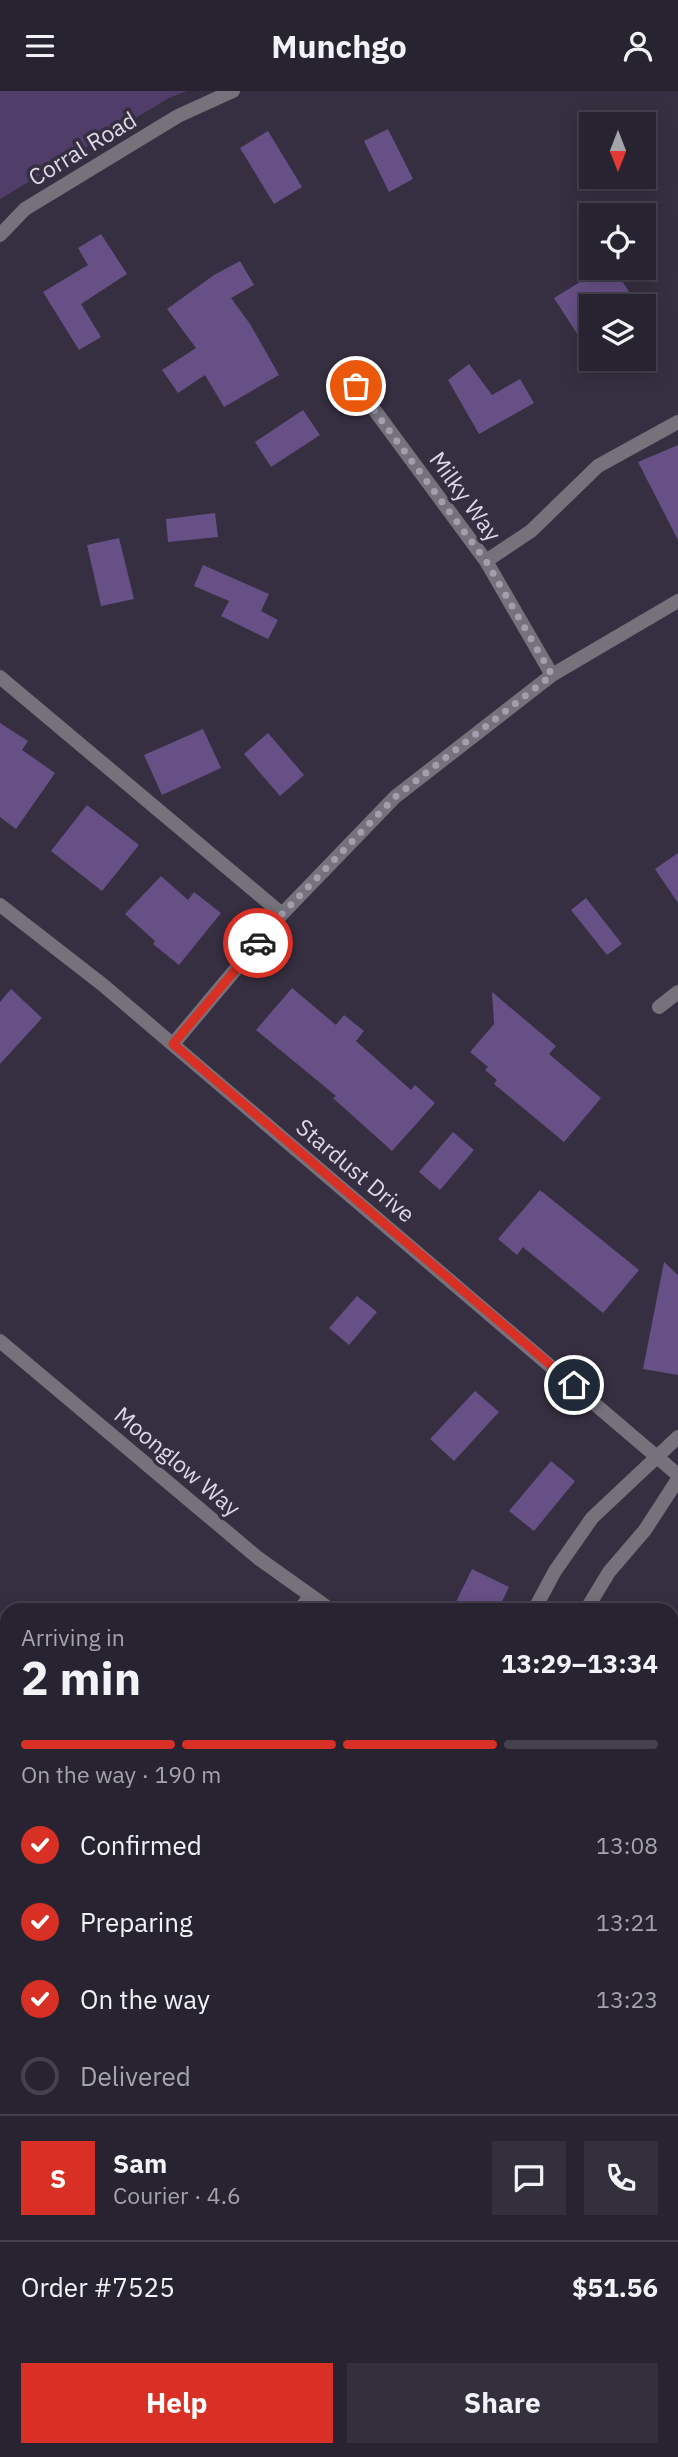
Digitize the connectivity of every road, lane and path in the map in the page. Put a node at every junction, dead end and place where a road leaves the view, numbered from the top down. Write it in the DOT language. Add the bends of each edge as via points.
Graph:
graph roads {
  1 [pos="233,91"];
  2 [pos="0,235"];
  3 [pos="356,386"];
  4 [pos="678,422"];
  5 [pos="486,561"];
  6 [pos="678,601"];
  7 [pos="552,675"];
  8 [pos="0,677"];
  9 [pos="0,905"];
  10 [pos="282,914"];
  11 [pos="678,992"];
  12 [pos="659,1007"];
  13 [pos="173,1044"];
  14 [pos="0,1341"];
  15 [pos="678,1437"];
  16 [pos="656,1456"];
  17 [pos="678,1477"];
  18 [pos="310,1595"];
  19 [pos="304,1603"];
  20 [pos="321,1603"];
  21 [pos="538,1603"];
  22 [pos="590,1603"];
  1 -- 2 [label="street, Corral Road" via="178,116 25,209"];
  3 -- 5 [label="street, Milky Way"];
  4 -- 5 [label="street" via="598,466 531,531"];
  5 -- 7 [label="street, Milky Way"];
  6 -- 7 [label="street"];
  7 -- 10 [label="street" via="395,797"];
  8 -- 10 [label="street"];
  9 -- 13 [label="street, Stardust Drive"];
  10 -- 13 [label="street"];
  11 -- 12 [label="street"];
  13 -- 16 [label="street, Stardust Drive"];
  14 -- 18 [label="street, Moonglow Way" via="258,1558"];
  15 -- 16 [label="street"];
  16 -- 17 [label="street, Stardust Drive"];
  16 -- 21 [label="street" via="592,1518"];
  17 -- 22 [label="street"];
  18 -- 19 [label="lane"];
  18 -- 20 [label="street, Moonglow Way"];
}
